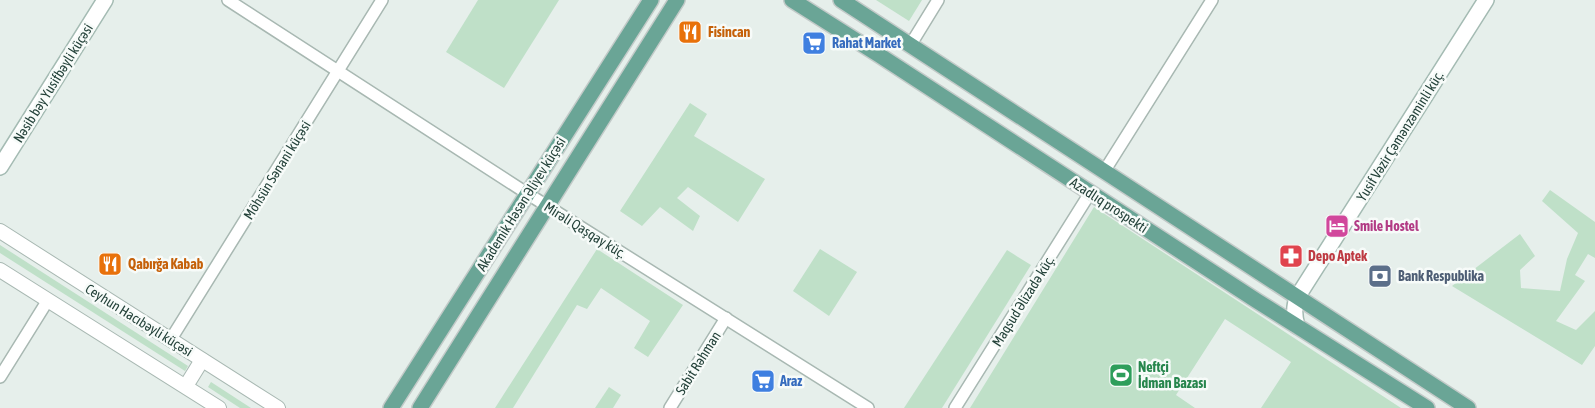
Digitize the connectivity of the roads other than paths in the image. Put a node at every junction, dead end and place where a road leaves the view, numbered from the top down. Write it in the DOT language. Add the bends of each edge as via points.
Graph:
graph roads {
  1 [pos="106,0"];
  2 [pos="228,0"];
  3 [pos="382,0"];
  4 [pos="651,0"];
  5 [pos="677,0"];
  6 [pos="792,0"];
  7 [pos="841,0"];
  8 [pos="938,0"];
  9 [pos="1212,0"];
  10 [pos="1486,0"];
  11 [pos="911,44"];
  12 [pos="337,72"];
  13 [pos="0,167"];
  14 [pos="1104,170"];
  15 [pos="1090,193"];
  16 [pos="528,194"];
  17 [pos="547,206"];
  18 [pos="0,231"];
  19 [pos="0,270"];
  20 [pos="1298,296"];
  21 [pos="48,300"];
  22 [pos="726,318"];
  23 [pos="1297,326"];
  24 [pos="171,339"];
  25 [pos="202,360"];
  26 [pos="0,377"];
  27 [pos="186,386"];
  28 [pos="220,408"];
  29 [pos="278,408"];
  30 [pos="391,408"];
  31 [pos="420,408"];
  32 [pos="670,408"];
  33 [pos="868,408"];
  34 [pos="955,408"];
  35 [pos="1427,408"];
  36 [pos="1468,408"];
  1 -- 13 [label="main road, Nəsib bəy Yusifbəyli küçəsi"];
  2 -- 12 [label="street, Mirəli Qaşqay küç."];
  3 -- 12 [label="street, Möhsün Sənani küçəsi"];
  4 -- 16 [label="main road, Akademik Həsən Əliyev küçəsi"];
  5 -- 17 [label="main road, Akademik Həsən Əliyev küçəsi"];
  6 -- 15 [label="main road, Azadlıq prospekti"];
  7 -- 11 [label="main road, Azadlıq prospekti"];
  8 -- 11 [label="street"];
  9 -- 14 [label="street"];
  10 -- 20 [label="main road, Yusif Vəzir Çəmənzəminli küç."];
  11 -- 14 [label="main road, Azadlıq prospekti"];
  12 -- 16 [label="street, Mirəli Qaşqay küç."];
  12 -- 24 [label="street, Möhsün Sənani küçəsi"];
  14 -- 20 [label="main road, Azadlıq prospekti"];
  15 -- 23 [label="main road, Azadlıq prospekti"];
  15 -- 34 [label="street, Maqsud Əlizadə küç."];
  16 -- 17 [label="street, Mirəli Qaşqay küç."];
  16 -- 30 [label="main road, Akademik Həsən Əliyev küçəsi"];
  17 -- 22 [label="street, Mirəli Qaşqay küç."];
  17 -- 31 [label="main road, Akademik Həsən Əliyev küçəsi"];
  18 -- 24 [label="street, Ceyhun Hacıbəyli küçəsi"];
  19 -- 21 [label="street"];
  20 -- 23 [label="main road" via="1294,316"];
  20 -- 36 [label="main road, Azadlıq prospekti"];
  21 -- 26 [label="street"];
  21 -- 27 [label="street"];
  22 -- 32 [label="street, Sabit Rəhman"];
  22 -- 33 [label="street, Mirəli Qaşqay küç."];
  23 -- 35 [label="main road, Azadlıq prospekti"];
  24 -- 25 [label="street, Ceyhun Hacıbəyli küçəsi"];
  25 -- 27 [label="street"];
  25 -- 29 [label="street, Ceyhun Hacıbəyli küçəsi"];
  27 -- 28 [label="street"];
}
